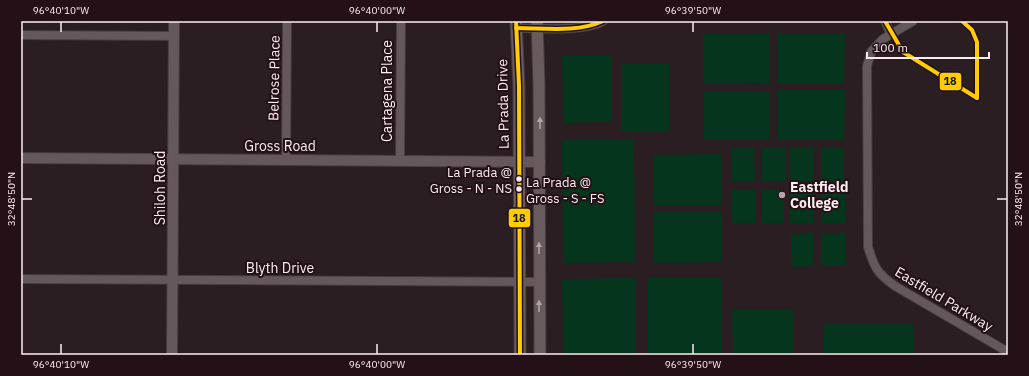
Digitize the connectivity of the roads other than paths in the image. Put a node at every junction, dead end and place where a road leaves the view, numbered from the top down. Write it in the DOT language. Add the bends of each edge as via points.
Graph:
graph roads {
  1 [pos="174,21"];
  2 [pos="288,21"];
  3 [pos="401,21"];
  4 [pos="603,21"];
  5 [pos="885,21"];
  6 [pos="913,21"];
  7 [pos="537,24"];
  8 [pos="516,25"];
  9 [pos="891,34"];
  10 [pos="21,35"];
  11 [pos="174,36"];
  12 [pos="21,158"];
  13 [pos="174,159"];
  14 [pos="286,160"];
  15 [pos="400,160"];
  16 [pos="519,162"];
  17 [pos="540,162"];
  18 [pos="21,279"];
  19 [pos="173,280"];
  20 [pos="520,282"];
  21 [pos="539,282"];
  22 [pos="1008,352"];
  23 [pos="172,355"];
  24 [pos="520,355"];
  25 [pos="540,355"];
  1 -- 11 [label="street, Shiloh Road"];
  2 -- 14 [label="street, Belrose Place"];
  3 -- 15 [label="street, Cartagena Place"];
  4 -- 7 [label="street" via="580,28"];
  5 -- 9 [label="street"];
  6 -- 9 [label="street, Eastfield Parkway"];
  7 -- 8 [label="street"];
  17 -- 7 [label="main road, one-way"];
  8 -- 16 [label="main road, La Prada Drive"];
  9 -- 22 [label="street, Eastfield Parkway" via="871,52 867,66 868,247 873,263 880,275 895,286"];
  10 -- 11 [label="street"];
  11 -- 13 [label="street, Shiloh Road"];
  12 -- 13 [label="street, Gross Road"];
  13 -- 14 [label="street, Gross Road"];
  13 -- 19 [label="street, Shiloh Road"];
  14 -- 15 [label="street, Gross Road"];
  15 -- 16 [label="street, Gross Road"];
  16 -- 17 [label="street, Gross Road"];
  16 -- 20 [label="main road, La Prada Drive"];
  21 -- 17 [label="main road, one-way"];
  18 -- 19 [label="street, Blyth Drive"];
  19 -- 20 [label="street, Blyth Drive"];
  19 -- 23 [label="street, Shiloh Road"];
  20 -- 21 [label="street, Blyth Drive"];
  20 -- 24 [label="main road, La Prada Drive"];
  25 -- 21 [label="main road, one-way"];
}
